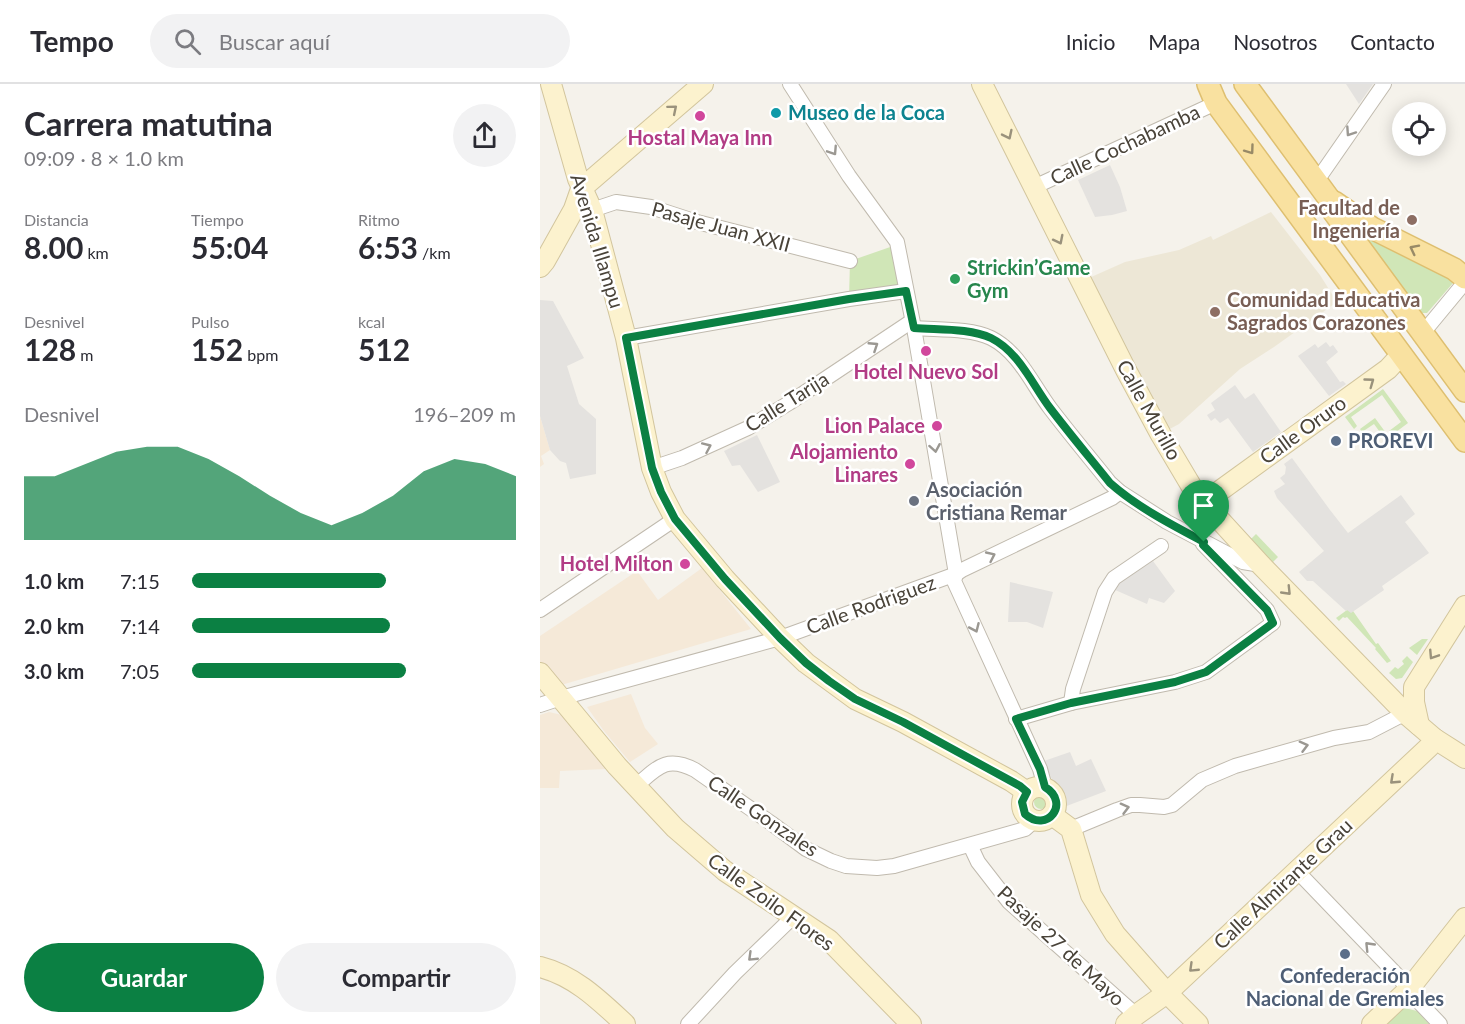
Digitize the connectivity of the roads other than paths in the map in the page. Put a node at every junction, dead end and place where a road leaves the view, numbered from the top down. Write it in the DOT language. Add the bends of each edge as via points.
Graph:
graph roads {
  1 [pos="551,84"];
  2 [pos="703,84"];
  3 [pos="790,84"];
  4 [pos="982,84"];
  5 [pos="1245,84"];
  6 [pos="1384,84"];
  7 [pos="1212,93"];
  8 [pos="1316,182"];
  9 [pos="1034,187"];
  10 [pos="581,189"];
  11 [pos="1330,200"];
  12 [pos="591,210"];
  13 [pos="1295,211"];
  14 [pos="850,261"];
  15 [pos="540,267"];
  16 [pos="1465,280"];
  17 [pos="906,291"];
  18 [pos="913,325"];
  19 [pos="1422,334"];
  20 [pos="626,338"];
  21 [pos="1401,355"];
  22 [pos="1465,392"];
  23 [pos="1465,441"];
  24 [pos="652,468"];
  25 [pos="1120,492"];
  26 [pos="1203,502"];
  27 [pos="675,519"];
  28 [pos="1204,542"];
  29 [pos="1161,546"];
  30 [pos="1260,565"];
  31 [pos="956,574"];
  32 [pos="1465,606"];
  33 [pos="540,610"];
  34 [pos="780,638"];
  35 [pos="540,673"];
  36 [pos="561,698"];
  37 [pos="1071,703"];
  38 [pos="540,705"];
  39 [pos="1016,719"];
  40 [pos="1413,720"];
  41 [pos="1435,739"];
  42 [pos="1465,759"];
  43 [pos="635,787"];
  44 [pos="1036,789"];
  45 [pos="1043,818"];
  46 [pos="1071,829"];
  47 [pos="970,845"];
  48 [pos="1297,871"];
  49 [pos="794,916"];
  50 [pos="1465,918"];
  51 [pos="540,967"];
  52 [pos="1409,989"];
  53 [pos="1167,993"];
  54 [pos="1131,1020"];
  55 [pos="625,1024"];
  56 [pos="688,1024"];
  57 [pos="911,1024"];
  58 [pos="1198,1024"];
  59 [pos="1372,1024"];
  60 [pos="1440,1024"];
  1 -- 10 [label="main road, Avenida Illampu"];
  10 -- 2 [label="main road, one-way"];
  3 -- 17 [label="street, one-way" via="897,242"];
  4 -- 9 [label="main road, Calle Murillo, one-way"];
  5 -- 8 [label="main road"];
  6 -- 8 [label="street, one-way"];
  7 -- 9 [label="street, Calle Cochabamba"];
  7 -- 13 [label="main road, one-way"];
  8 -- 11 [label="main road"];
  8 -- 13 [label="main road"];
  9 -- 26 [label="main road, Calle Murillo, one-way" via="1126,370"];
  10 -- 12 [label="main road, Avenida Illampu"];
  10 -- 15 [label="main road" via="574,209"];
  16 -- 11 [label="main road, one-way" via="1454,269 1372,228"];
  11 -- 19 [label="main road" via="1333,212"];
  12 -- 14 [label="street, Pasaje Juan XXII" via="616,202 651,207"];
  12 -- 20 [label="main road, Avenida Illampu"];
  13 -- 21 [label="main road"];
  16 -- 19 [label="street"];
  17 -- 18 [label="street"];
  17 -- 20 [label="street"];
  24 -- 18 [label="street, Calle Tarija, one-way" via="748,428"];
  18 -- 25 [label="street" via="974,333 1006,349"];
  18 -- 31 [label="street, one-way"];
  19 -- 21 [label="main road"];
  19 -- 22 [label="main road"];
  20 -- 24 [label="main road, Avenida Illampu"];
  21 -- 23 [label="main road"];
  26 -- 21 [label="main road, Calle Oruro, one-way" via="1388,369"];
  24 -- 27 [label="main road, Avenida Illampu"];
  25 -- 28 [label="street"];
  31 -- 25 [label="street, Calle Rodriguez, one-way"];
  26 -- 30 [label="main road, Calle Murillo"];
  27 -- 33 [label="street"];
  27 -- 34 [label="main road, Avenida Illampu"];
  28 -- 30 [label="street" via="1243,562"];
  28 -- 37 [label="street" via="1267,610 1273,623 1206,672"];
  29 -- 37 [label="street" via="1108,585 1072,689"];
  30 -- 40 [label="main road, Calle Murillo, one-way"];
  31 -- 34 [label="street, Calle Rodriguez"];
  31 -- 39 [label="street, one-way" via="954,581"];
  32 -- 40 [label="main road, one-way" via="1414,687"];
  34 -- 36 [label="street, Calle Rodriguez"];
  34 -- 44 [label="main road, Avenida Illampu" via="855,699 1020,786"];
  35 -- 36 [label="main road, Calle Zoilo Flores"];
  36 -- 38 [label="street, Calle Rodriguez"];
  36 -- 43 [label="main road, Calle Zoilo Flores"];
  37 -- 39 [label="street"];
  39 -- 44 [label="street" via="1040,769"];
  40 -- 41 [label="main road, Calle Murillo"];
  46 -- 40 [label="street, one-way" via="1131,805 1172,805 1202,780 1235,766 1368,732 1398,717"];
  41 -- 42 [label="main road, Calle Murillo"];
  41 -- 48 [label="main road, Calle Almirante Grau, one-way"];
  43 -- 47 [label="street, Calle Gonzales" via="657,768 685,765 806,849 846,866 894,866"];
  43 -- 49 [label="main road, Calle Zoilo Flores" via="725,872"];
  44 -- 45 [label="main road" via="1051,791 1055,796 1055,810"];
  44 -- 45 [label="main road" via="1022,802 1022,808 1025,814"];
  45 -- 46 [label="main road"];
  45 -- 47 [label="street, Calle Gonzales" via="1025,829"];
  46 -- 53 [label="main road" via="1091,895 1115,934"];
  47 -- 54 [label="street, Pasaje 27 de Mayo" via="1009,902"];
  52 -- 48 [label="street, one-way"];
  48 -- 53 [label="main road, Calle Almirante Grau, one-way"];
  49 -- 56 [label="street, one-way"];
  49 -- 57 [label="main road, Calle Zoilo Flores" via="829,940"];
  50 -- 52 [label="main road"];
  51 -- 55 [label="main road" via="575,981"];
  52 -- 59 [label="main road"];
  52 -- 60 [label="street"];
  53 -- 54 [label="main road, Calle Almirante Grau"];
  53 -- 58 [label="main road"];
}
